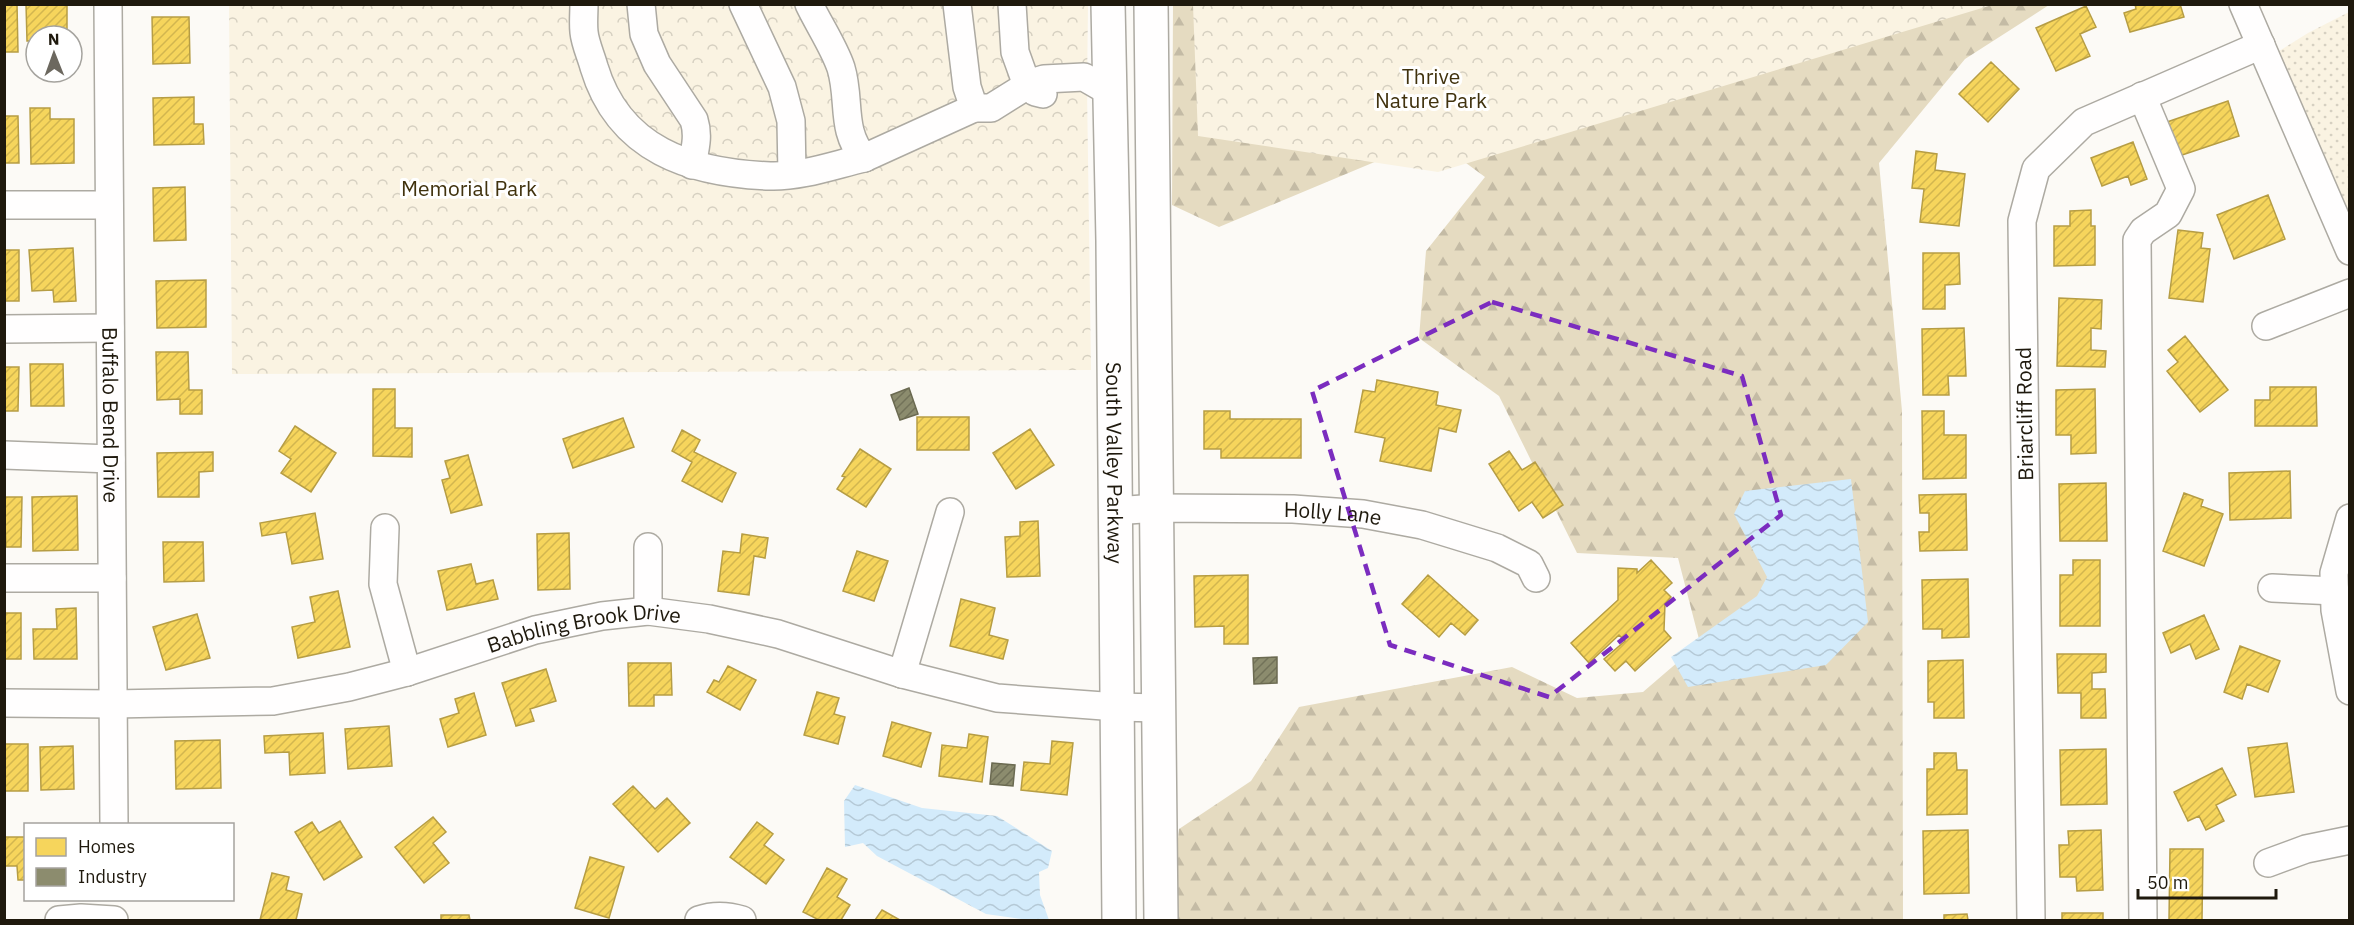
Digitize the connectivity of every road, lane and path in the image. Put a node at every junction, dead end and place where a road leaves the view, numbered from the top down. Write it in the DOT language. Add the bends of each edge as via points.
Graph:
graph roads {
  1 [pos="108,4"];
  2 [pos="584,4"];
  3 [pos="641,4"];
  4 [pos="742,4"];
  5 [pos="809,4"];
  6 [pos="957,4"];
  7 [pos="1012,4"];
  8 [pos="1108,4"];
  9 [pos="1151,4"];
  10 [pos="2243,4"];
  11 [pos="2261,45"];
  12 [pos="1030,83"];
  13 [pos="1152,90"];
  14 [pos="1110,92"];
  15 [pos="2142,96"];
  16 [pos="974,108"];
  17 [pos="864,158"];
  18 [pos="692,165"];
  19 [pos="792,174"];
  20 [pos="4,205"];
  21 [pos="109,205"];
  22 [pos="2349,251"];
  23 [pos="2349,294"];
  24 [pos="2266,326"];
  25 [pos="110,328"];
  26 [pos="4,329"];
  27 [pos="4,455"];
  28 [pos="111,459"];
  29 [pos="1157,508"];
  30 [pos="950,512"];
  31 [pos="1114,512"];
  32 [pos="2349,518"];
  33 [pos="385,528"];
  34 [pos="648,547"];
  35 [pos="4,578"];
  36 [pos="112,578"];
  37 [pos="1536,578"];
  38 [pos="2272,588"];
  39 [pos="2335,591"];
  40 [pos="648,611"];
  41 [pos="407,672"];
  42 [pos="902,674"];
  43 [pos="2349,691"];
  44 [pos="4,703"];
  45 [pos="113,704"];
  46 [pos="1117,707"];
  47 [pos="1159,708"];
  48 [pos="114,823"];
  49 [pos="2349,840"];
  50 [pos="2268,863"];
  51 [pos="114,901"];
  52 [pos="114,920"];
  53 [pos="59,921"];
  54 [pos="699,921"];
  55 [pos="742,921"];
  56 [pos="1119,921"];
  57 [pos="1161,921"];
  58 [pos="2031,921"];
  59 [pos="2143,921"];
  1 -- 21 [label="street, Buffalo Bend Drive"];
  2 -- 18 [label="street" via="584,33 610,105 622,122 645,141"];
  3 -- 18 [label="street" via="644,34 657,64 694,120 697,141"];
  4 -- 19 [label="street" via="782,87 791,121"];
  5 -- 17 [label="street" via="840,67 848,100 847,126 854,146"];
  6 -- 16 [label="street" via="967,87"];
  7 -- 12 [label="street" via="1015,52"];
  8 -- 14 [label="main road, South Valley Parkway"];
  9 -- 13 [label="main road, South Valley Parkway"];
  10 -- 11 [label="street"];
  11 -- 15 [label="street, Briarcliff Road"];
  11 -- 22 [label="street"];
  12 -- 14 [label="street" via="1035,92 1046,94 1084,96"];
  12 -- 16 [label="street" via="991,108"];
  13 -- 14 [label="main road"];
  13 -- 29 [label="main road, South Valley Parkway"];
  14 -- 31 [label="main road, South Valley Parkway"];
  15 -- 58 [label="street, Briarcliff Road" via="2084,122 2036,169 2022,221"];
  15 -- 59 [label="street" via="2181,189 2169,214 2148,227 2137,240"];
  16 -- 17 [label="street"];
  17 -- 19 [label="street"];
  18 -- 19 [label="street" via="771,176"];
  20 -- 21 [label="street"];
  21 -- 25 [label="street, Buffalo Bend Drive"];
  23 -- 24 [label="street"];
  25 -- 26 [label="street"];
  25 -- 28 [label="street, Buffalo Bend Drive"];
  27 -- 28 [label="street"];
  28 -- 36 [label="street, Buffalo Bend Drive"];
  29 -- 31 [label="street, Holly Lane"];
  29 -- 37 [label="street, Holly Lane" via="1293,509 1372,515 1422,525 1497,548 1529,564"];
  29 -- 47 [label="main road, South Valley Parkway"];
  30 -- 42 [label="street"];
  31 -- 46 [label="main road, South Valley Parkway"];
  32 -- 39 [label="street" via="2334,573"];
  33 -- 41 [label="street" via="383,584"];
  34 -- 40 [label="street"];
  35 -- 36 [label="street"];
  36 -- 45 [label="street, Buffalo Bend Drive"];
  38 -- 39 [label="street"];
  39 -- 43 [label="street"];
  40 -- 41 [label="street, Babbling Brook Drive" via="535,630"];
  40 -- 42 [label="street, Babbling Brook Drive" via="709,618 778,634"];
  41 -- 45 [label="street, Babbling Brook Drive" via="273,701"];
  42 -- 46 [label="street, Babbling Brook Drive" via="997,698"];
  44 -- 45 [label="street, Babbling Brook Drive"];
  45 -- 48 [label="street, Buffalo Bend Drive"];
  46 -- 47 [label="street, Babbling Brook Drive"];
  46 -- 56 [label="main road, South Valley Parkway"];
  47 -- 57 [label="main road, South Valley Parkway"];
  49 -- 50 [label="street" via="2306,849"];
  51 -- 52 [label="street"];
  52 -- 53 [label="street"];
  54 -- 55 [label="street" via="733,917"];
}
